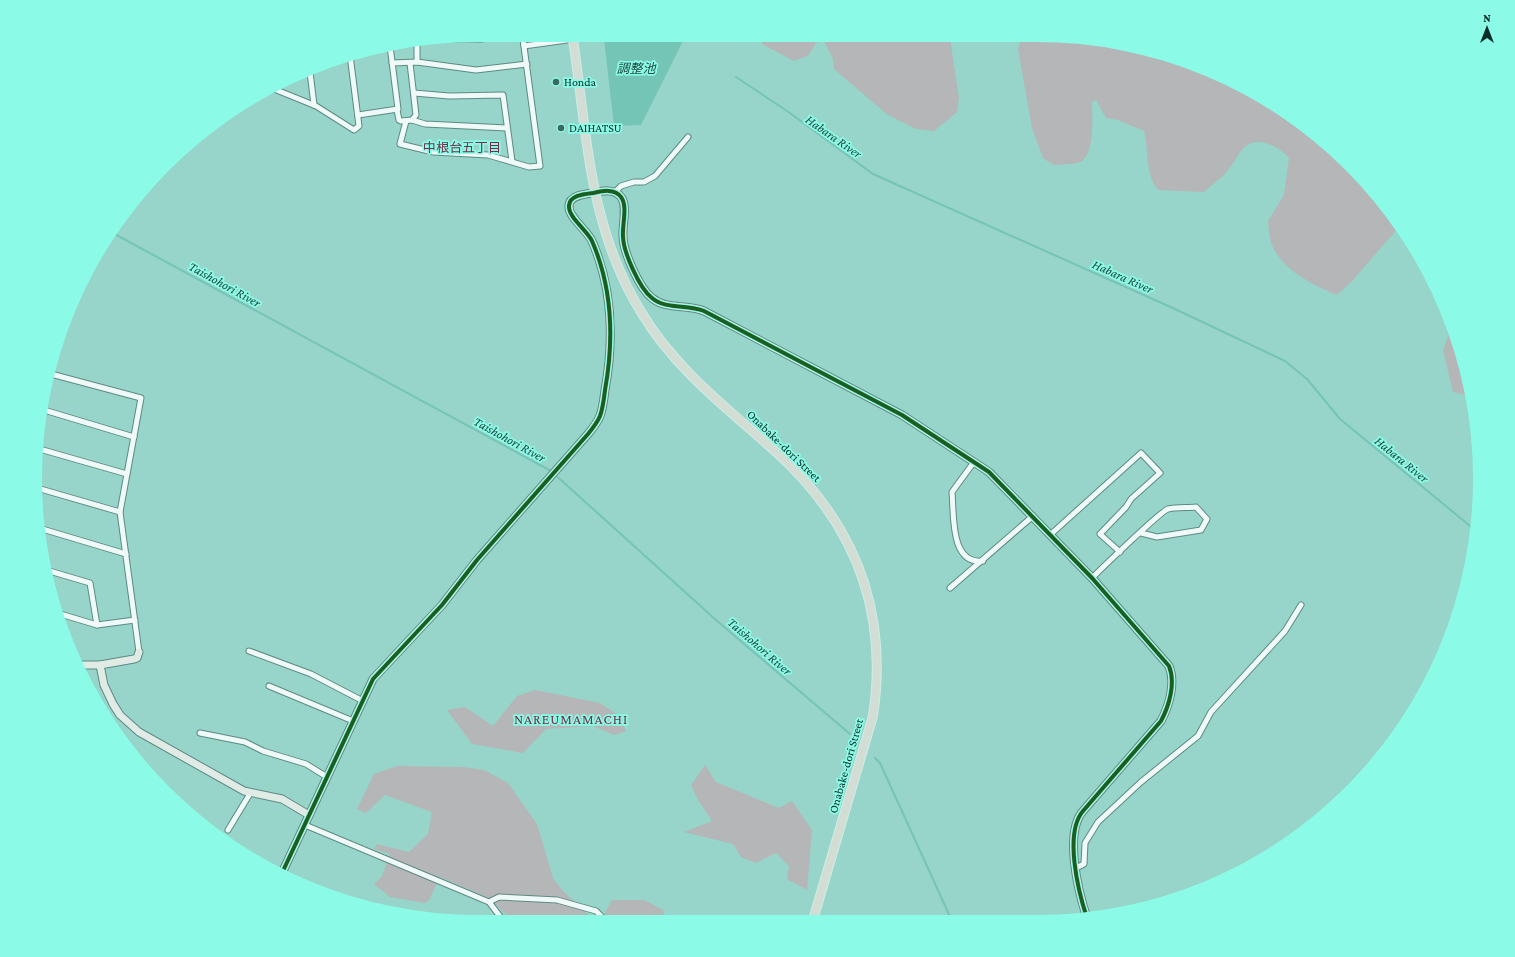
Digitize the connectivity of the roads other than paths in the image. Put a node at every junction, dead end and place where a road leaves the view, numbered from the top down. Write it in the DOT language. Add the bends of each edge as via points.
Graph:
graph roads {
  1 [pos="523,42"];
  2 [pos="553,42"];
  3 [pos="574,42"];
  4 [pos="524,46"];
  5 [pos="417,47"];
  6 [pos="391,51"];
  7 [pos="351,61"];
  8 [pos="410,62"];
  9 [pos="417,62"];
  10 [pos="392,63"];
  11 [pos="527,64"];
  12 [pos="310,75"];
  13 [pos="278,91"];
  14 [pos="414,93"];
  15 [pos="314,105"];
  16 [pos="397,110"];
  17 [pos="358,115"];
  18 [pos="412,120"];
  19 [pos="406,121"];
  20 [pos="507,128"];
  21 [pos="688,137"];
  22 [pos="512,161"];
  23 [pos="595,192"];
  24 [pos="615,192"];
  25 [pos="55,375"];
  26 [pos="48,411"];
  27 [pos="134,437"];
  28 [pos="43,450"];
  29 [pos="974,462"];
  30 [pos="127,474"];
  31 [pos="42,490"];
  32 [pos="120,512"];
  33 [pos="1033,516"];
  34 [pos="45,530"];
  35 [pos="1141,533"];
  36 [pos="1050,535"];
  37 [pos="1120,552"];
  38 [pos="126,554"];
  39 [pos="983,561"];
  40 [pos="52,572"];
  41 [pos="1092,578"];
  42 [pos="950,588"];
  43 [pos="1301,605"];
  44 [pos="64,615"];
  45 [pos="135,620"];
  46 [pos="96,625"];
  47 [pos="250,651"];
  48 [pos="139,652"];
  49 [pos="84,665"];
  50 [pos="100,665"];
  51 [pos="269,686"];
  52 [pos="363,701"];
  53 [pos="353,722"];
  54 [pos="200,733"];
  55 [pos="327,777"];
  56 [pos="251,792"];
  57 [pos="309,814"];
  58 [pos="305,825"];
  59 [pos="228,830"];
  60 [pos="1076,868"];
  61 [pos="284,869"];
  62 [pos="489,902"];
  63 [pos="1086,912"];
  64 [pos="499,915"];
  65 [pos="600,915"];
  66 [pos="814,915"];
  1 -- 4 [label="street"];
  2 -- 4 [label="street"];
  3 -- 23 [label="main road, Onabake-dori Street"];
  4 -- 11 [label="street"];
  5 -- 9 [label="street"];
  6 -- 10 [label="street"];
  7 -- 17 [label="street"];
  8 -- 9 [label="street"];
  8 -- 10 [label="street"];
  8 -- 14 [label="street"];
  9 -- 11 [label="street" via="476,70"];
  10 -- 16 [label="street"];
  11 -- 22 [label="street" via="540,166 529,167"];
  12 -- 15 [label="street"];
  13 -- 15 [label="street"];
  14 -- 18 [label="street" via="416,115"];
  14 -- 20 [label="street" via="449,96 503,95"];
  15 -- 17 [label="street" via="354,130 359,126"];
  16 -- 17 [label="street"];
  16 -- 19 [label="street" via="399,120"];
  18 -- 19 [label="street"];
  18 -- 20 [label="street" via="425,124"];
  19 -- 22 [label="street" via="400,144 433,152 476,154"];
  20 -- 22 [label="street"];
  21 -- 24 [label="street" via="654,176 644,182 621,186"];
  23 -- 24 [label="street"];
  23 -- 52 [label="street" via="570,200 569,209 591,239 602,275 610,325 608,376 600,416 596,424 477,560 442,606 373,679"];
  23 -- 66 [label="main road, Onabake-dori Street" via="610,251 647,322 667,349 699,384 777,452 819,496 850,547 866,587 877,647 873,716"];
  24 -- 29 [label="street" via="624,204 623,243 641,283 652,298 666,305 704,311 902,415"];
  25 -- 27 [label="street" via="141,398"];
  26 -- 27 [label="street"];
  27 -- 30 [label="street"];
  28 -- 30 [label="street"];
  29 -- 33 [label="street" via="989,472"];
  29 -- 39 [label="street" via="952,492 959,548 974,562"];
  30 -- 32 [label="street"];
  31 -- 32 [label="street"];
  32 -- 38 [label="street"];
  33 -- 36 [label="street"];
  33 -- 39 [label="street"];
  34 -- 38 [label="street"];
  35 -- 35 [label="street" via="1156,537 1201,530 1207,519 1196,507 1167,509"];
  35 -- 37 [label="street"];
  36 -- 37 [label="street" via="1141,453 1160,473 1131,499 1100,534"];
  36 -- 41 [label="street"];
  37 -- 41 [label="street"];
  38 -- 45 [label="street"];
  39 -- 42 [label="street"];
  40 -- 46 [label="street" via="90,583"];
  41 -- 60 [label="street" via="1167,662 1172,678 1168,704 1161,721 1078,816 1072,840"];
  43 -- 60 [label="street" via="1284,630 1211,712 1198,736 1141,782 1098,822 1085,843 1084,864"];
  44 -- 46 [label="street"];
  45 -- 46 [label="street"];
  45 -- 48 [label="street"];
  47 -- 52 [label="street" via="311,674"];
  48 -- 50 [label="street" via="137,658"];
  49 -- 50 [label="street"];
  50 -- 56 [label="street" via="108,694 120,715 130,725 148,738 244,791"];
  51 -- 53 [label="street"];
  52 -- 53 [label="street"];
  53 -- 55 [label="street"];
  54 -- 55 [label="street" via="245,742 263,751 306,764"];
  55 -- 57 [label="street"];
  56 -- 57 [label="street" via="282,799"];
  56 -- 59 [label="street"];
  57 -- 58 [label="street"];
  58 -- 61 [label="street"];
  58 -- 62 [label="street"];
  60 -- 63 [label="street"];
  62 -- 64 [label="street"];
  62 -- 65 [label="street" via="499,897 557,900 596,911"];
}
